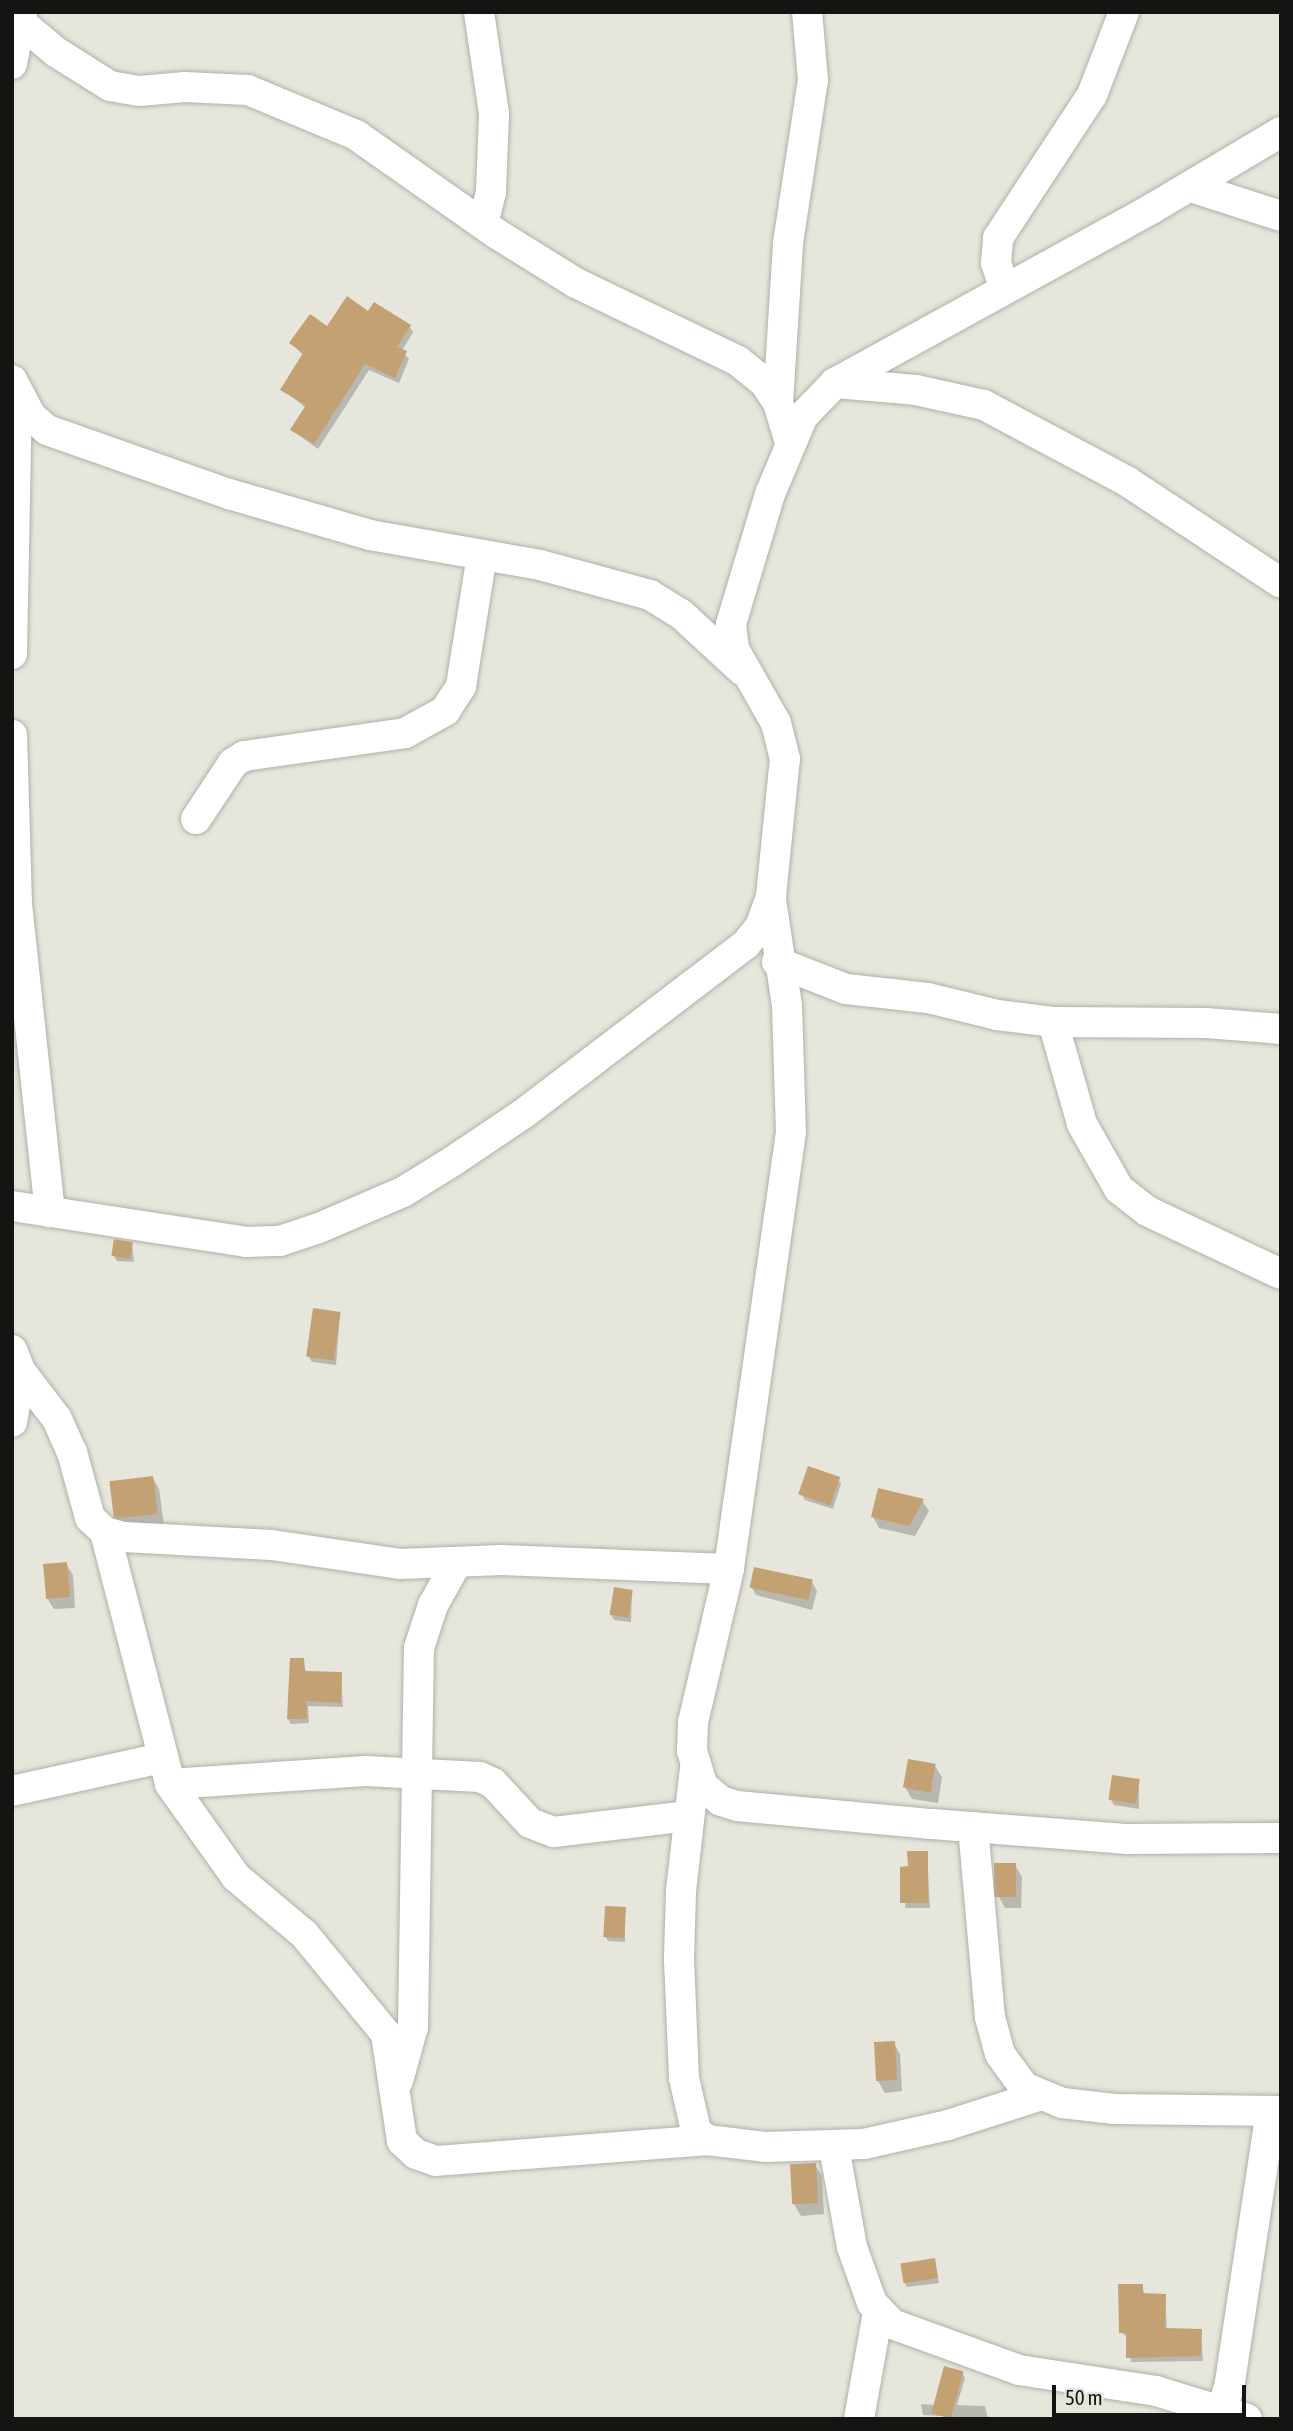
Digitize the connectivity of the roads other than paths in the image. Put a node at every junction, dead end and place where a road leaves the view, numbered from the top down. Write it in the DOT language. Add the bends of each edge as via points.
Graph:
graph roads {
  1 [pos="479,12"];
  2 [pos="807,12"];
  3 [pos="1124,12"];
  4 [pos="17,16"];
  5 [pos="12,64"];
  6 [pos="1281,132"];
  7 [pos="1191,187"];
  8 [pos="1281,216"];
  9 [pos="483,224"];
  10 [pos="1005,289"];
  11 [pos="835,383"];
  12 [pos="15,385"];
  13 [pos="778,402"];
  14 [pos="789,440"];
  15 [pos="482,555"];
  16 [pos="1281,583"];
  17 [pos="12,654"];
  18 [pos="745,673"];
  19 [pos="12,735"];
  20 [pos="195,819"];
  21 [pos="771,896"];
  22 [pos="778,962"];
  23 [pos="1053,1022"];
  24 [pos="1281,1029"];
  25 [pos="12,1206"];
  26 [pos="50,1212"];
  27 [pos="1281,1274"];
  28 [pos="17,1361"];
  29 [pos="12,1422"];
  30 [pos="105,1532"];
  31 [pos="456,1563"];
  32 [pos="729,1569"];
  33 [pos="695,1768"];
  34 [pos="166,1771"];
  35 [pos="418,1774"];
  36 [pos="12,1791"];
  37 [pos="688,1816"];
  38 [pos="973,1827"];
  39 [pos="1281,1839"];
  40 [pos="394,2091"];
  41 [pos="1039,2096"];
  42 [pos="1276,2111"];
  43 [pos="707,2140"];
  44 [pos="834,2147"];
  45 [pos="878,2312"];
  46 [pos="1234,2416"];
  47 [pos="859,2419"];
  1 -- 9 [label="street" via="494,114 491,192"];
  2 -- 13 [label="street" via="813,80 788,243"];
  3 -- 10 [label="street" via="1092,95 998,238 996,263"];
  4 -- 5 [label="street"];
  4 -- 9 [label="street" via="56,52 110,86 139,92 185,87 247,90 308,111 356,135"];
  6 -- 7 [label="street"];
  7 -- 8 [label="street"];
  7 -- 10 [label="street"];
  9 -- 13 [label="street" via="576,283 738,362 765,383"];
  10 -- 11 [label="street"];
  11 -- 14 [label="street" via="803,416"];
  11 -- 16 [label="street" via="916,390 984,405 1128,482"];
  12 -- 15 [label="street" via="31,416 47,430 274,509 370,535"];
  12 -- 17 [label="street"];
  13 -- 14 [label="street"];
  14 -- 18 [label="street" via="731,624 734,649"];
  15 -- 18 [label="street" via="593,577 650,595 681,614"];
  15 -- 20 [label="street" via="461,686 445,711 405,733 244,756 233,763"];
  18 -- 21 [label="street" via="776,723 785,759"];
  19 -- 26 [label="street" via="17,904"];
  21 -- 22 [label="street"];
  21 -- 26 [label="street" via="760,927 713,972 499,1131 404,1192 365,1210 280,1241 246,1242"];
  22 -- 23 [label="street" via="846,989 928,998"];
  22 -- 32 [label="street" via="787,1006 792,1132"];
  23 -- 24 [label="street" via="1206,1023"];
  23 -- 27 [label="street" via="1082,1124 1119,1189 1147,1211"];
  25 -- 26 [label="street"];
  28 -- 29 [label="street"];
  28 -- 30 [label="street" via="57,1419 72,1452 90,1518"];
  30 -- 31 [label="street" via="124,1537 272,1545 400,1564"];
  30 -- 34 [label="street"];
  31 -- 32 [label="street" via="502,1560"];
  31 -- 35 [label="street" via="433,1605 419,1648"];
  32 -- 33 [label="street" via="693,1723"];
  33 -- 37 [label="street"];
  33 -- 38 [label="street" via="711,1794 737,1806"];
  34 -- 35 [label="street"];
  34 -- 36 [label="street"];
  34 -- 40 [label="street" via="236,1877 304,1934 362,1999 386,2034"];
  35 -- 37 [label="street" via="480,1777 493,1783 530,1823 554,1832"];
  35 -- 40 [label="street" via="414,2027"];
  37 -- 43 [label="street" via="679,1959 684,2078 690,2115 696,2131"];
  38 -- 39 [label="street" via="1128,1839"];
  38 -- 41 [label="street" via="990,2017 1000,2054 1024,2087"];
  40 -- 43 [label="street" via="402,2141 416,2154 436,2161"];
  41 -- 42 [label="street" via="1115,2109"];
  41 -- 44 [label="street" via="948,2125"];
  42 -- 46 [label="street" via="1230,2382"];
  43 -- 44 [label="street" via="765,2147"];
  44 -- 45 [label="street" via="852,2247"];
  45 -- 46 [label="street" via="892,2324 987,2362 1156,2391"];
  45 -- 47 [label="street"];
}
